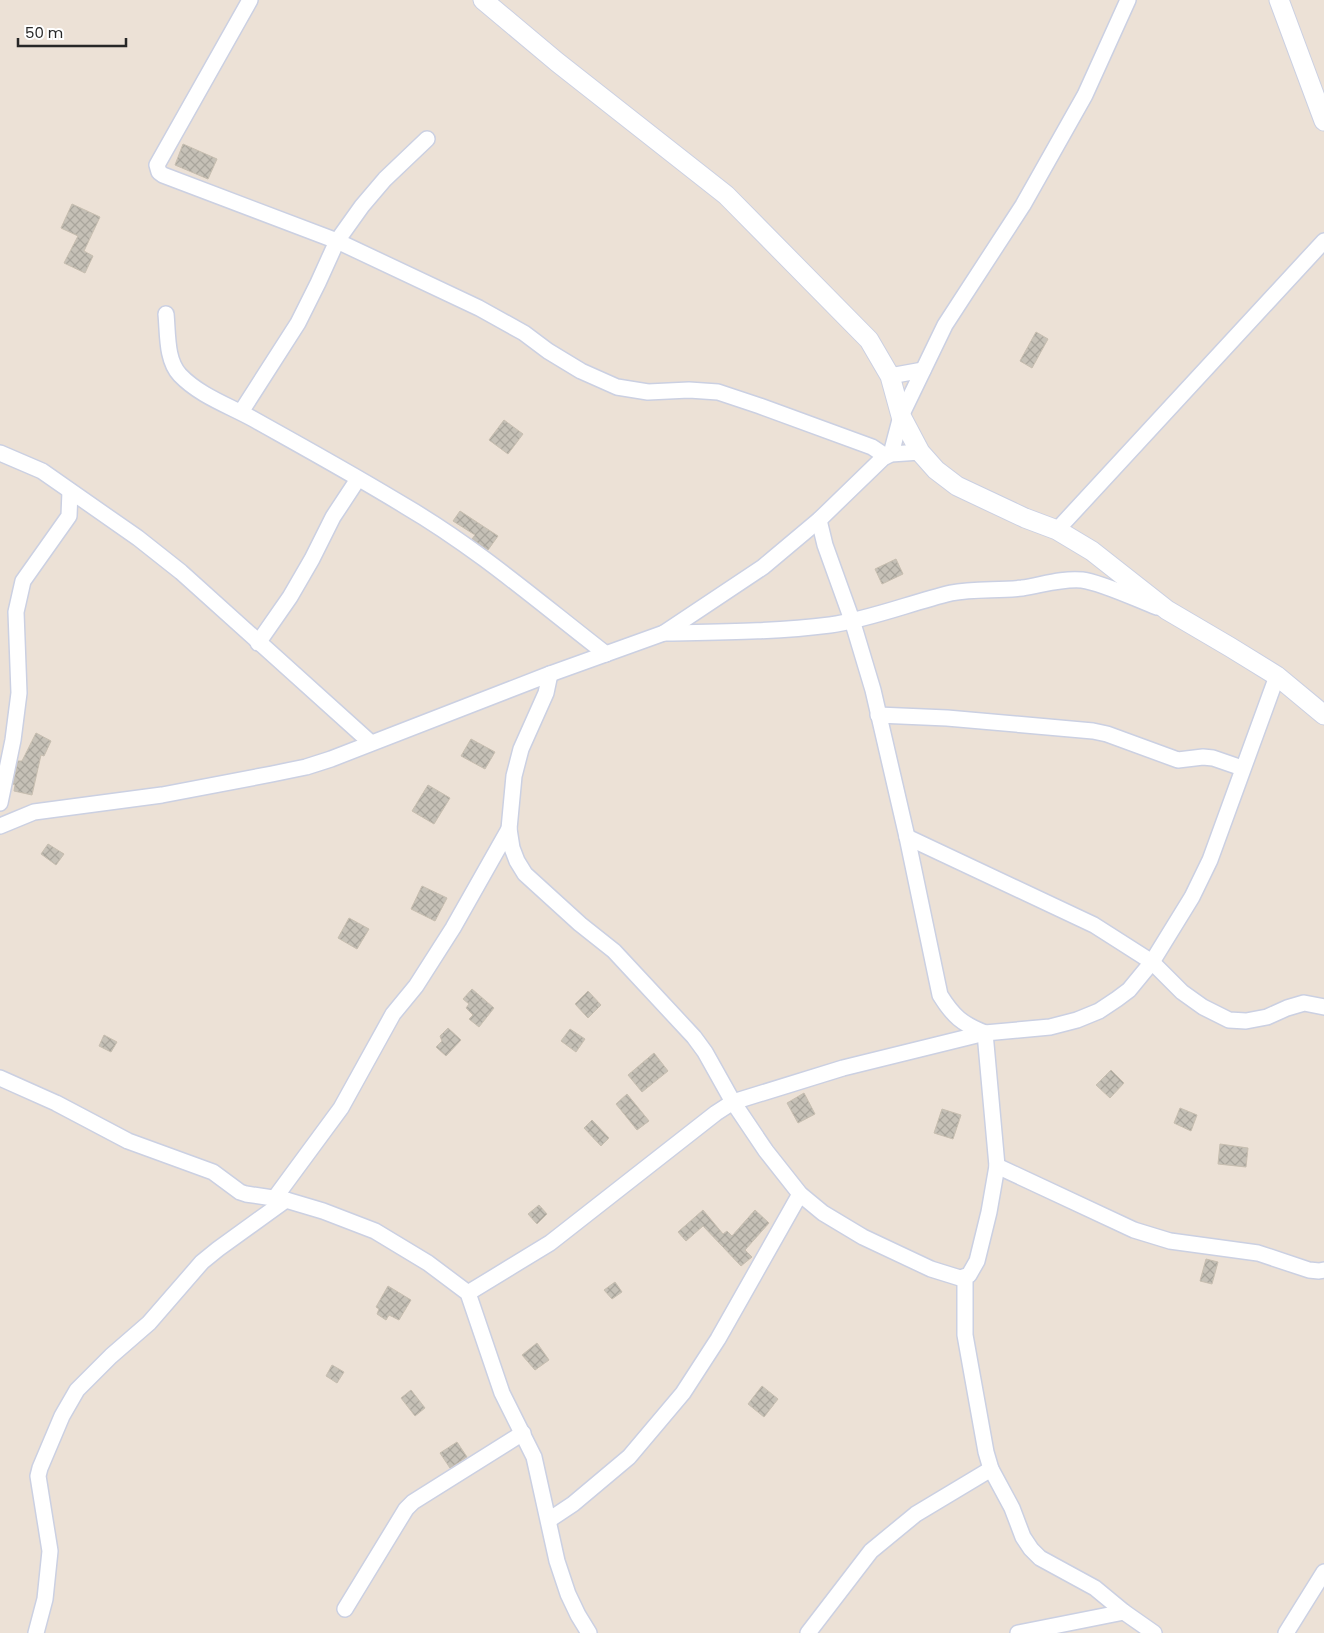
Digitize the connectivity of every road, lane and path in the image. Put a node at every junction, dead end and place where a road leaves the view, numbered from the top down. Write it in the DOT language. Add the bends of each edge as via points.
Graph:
graph roads {
  1 [pos="250,0"];
  2 [pos="483,0"];
  3 [pos="1128,0"];
  4 [pos="1280,0"];
  5 [pos="1324,121"];
  6 [pos="427,139"];
  7 [pos="337,241"];
  8 [pos="1324,241"];
  9 [pos="166,314"];
  10 [pos="923,370"];
  11 [pos="890,376"];
  12 [pos="241,412"];
  13 [pos="901,416"];
  14 [pos="920,452"];
  15 [pos="0,453"];
  16 [pos="887,456"];
  17 [pos="358,479"];
  18 [pos="70,491"];
  19 [pos="96,509"];
  20 [pos="69,516"];
  21 [pos="819,520"];
  22 [pos="1058,530"];
  23 [pos="1167,610"];
  24 [pos="852,620"];
  25 [pos="664,633"];
  26 [pos="258,643"];
  27 [pos="606,654"];
  28 [pos="550,674"];
  29 [pos="1277,676"];
  30 [pos="878,715"];
  31 [pos="1324,715"];
  32 [pos="371,743"];
  33 [pos="1242,768"];
  34 [pos="0,803"];
  35 [pos="0,822"];
  36 [pos="509,829"];
  37 [pos="906,837"];
  38 [pos="493,857"];
  39 [pos="517,859"];
  40 [pos="1152,962"];
  41 [pos="1324,1007"];
  42 [pos="985,1033"];
  43 [pos="0,1078"];
  44 [pos="733,1102"];
  45 [pos="997,1166"];
  46 [pos="800,1194"];
  47 [pos="280,1199"];
  48 [pos="1324,1270"];
  49 [pos="965,1277"];
  50 [pos="468,1293"];
  51 [pos="524,1434"];
  52 [pos="991,1469"];
  53 [pos="549,1520"];
  54 [pos="1324,1572"];
  55 [pos="345,1609"];
  56 [pos="1124,1612"];
  57 [pos="36,1633"];
  58 [pos="589,1633"];
  59 [pos="808,1633"];
  60 [pos="1018,1633"];
  61 [pos="1154,1633"];
  62 [pos="1286,1633"];
  1 -- 7 [label="street" via="157,168 163,175"];
  2 -- 11 [label="street" via="726,195 869,340"];
  3 -- 10 [label="street" via="1085,95 1023,205 945,325"];
  4 -- 5 [label="street"];
  6 -- 7 [label="street" via="362,206"];
  7 -- 12 [label="street" via="298,323"];
  7 -- 16 [label="street" via="479,308 581,371 617,388 648,392 718,392 872,447"];
  8 -- 22 [label="street"];
  9 -- 12 [label="street" via="173,366 202,392"];
  10 -- 11 [label="street"];
  10 -- 13 [label="street"];
  11 -- 13 [label="street"];
  12 -- 17 [label="street"];
  13 -- 14 [label="street"];
  13 -- 16 [label="street"];
  14 -- 16 [label="street"];
  14 -- 22 [label="street" via="957,486"];
  15 -- 18 [label="street" via="42,471"];
  16 -- 21 [label="street"];
  17 -- 26 [label="street" via="290,597"];
  17 -- 27 [label="street" via="407,506 469,547"];
  18 -- 19 [label="street"];
  18 -- 20 [label="street"];
  19 -- 20 [label="street"];
  19 -- 26 [label="street" via="181,572"];
  20 -- 34 [label="street" via="23,581 16,612 19,693"];
  21 -- 24 [label="street"];
  21 -- 25 [label="street" via="763,567"];
  22 -- 23 [label="street" via="1092,551"];
  23 -- 24 [label="street" via="1100,585 1068,580 952,593"];
  23 -- 29 [label="street"];
  24 -- 25 [label="street" via="779,629"];
  24 -- 30 [label="street"];
  25 -- 27 [label="street"];
  26 -- 32 [label="street"];
  27 -- 28 [label="street"];
  28 -- 32 [label="street"];
  28 -- 36 [label="street" via="542,705 521,749 514,776"];
  29 -- 31 [label="street"];
  29 -- 33 [label="street"];
  30 -- 33 [label="street" via="1093,731 1178,760 1213,758"];
  30 -- 37 [label="street"];
  32 -- 35 [label="street" via="306,767 162,795 34,812"];
  33 -- 40 [label="street" via="1210,860 1192,897"];
  36 -- 38 [label="street"];
  36 -- 39 [label="street"];
  37 -- 40 [label="street" via="1094,926"];
  37 -- 42 [label="street" via="940,995 959,1020"];
  38 -- 39 [label="street"];
  38 -- 47 [label="street" via="453,928 416,986 393,1014 342,1108"];
  39 -- 44 [label="street" via="525,874 614,951 694,1036"];
  40 -- 41 [label="street" via="1182,992 1229,1020 1267,1017 1304,1003"];
  40 -- 42 [label="street" via="1129,990 1092,1014 1050,1027"];
  42 -- 44 [label="street" via="843,1068"];
  42 -- 45 [label="street"];
  43 -- 47 [label="street" via="56,1102 128,1141 213,1172 240,1192"];
  44 -- 46 [label="street"];
  44 -- 50 [label="street" via="550,1243"];
  45 -- 48 [label="street" via="1134,1230 1170,1241 1258,1253 1308,1270"];
  45 -- 49 [label="street" via="977,1261"];
  46 -- 49 [label="street" via="823,1213 863,1237 931,1269"];
  46 -- 53 [label="street" via="718,1340 683,1393 629,1457"];
  47 -- 50 [label="street" via="375,1231 428,1263"];
  47 -- 57 [label="street" via="202,1262 149,1323 111,1356 77,1390 68,1404 38,1476 50,1551 45,1599"];
  49 -- 52 [label="street" via="965,1335"];
  50 -- 51 [label="street" via="502,1393"];
  51 -- 53 [label="street" via="534,1456"];
  51 -- 55 [label="street" via="413,1502"];
  52 -- 56 [label="street" via="1031,1549 1040,1558 1095,1588"];
  52 -- 59 [label="street" via="916,1514 871,1551"];
  53 -- 58 [label="street" via="568,1594"];
  54 -- 62 [label="street"];
  56 -- 60 [label="street"];
  56 -- 61 [label="street"];
}
